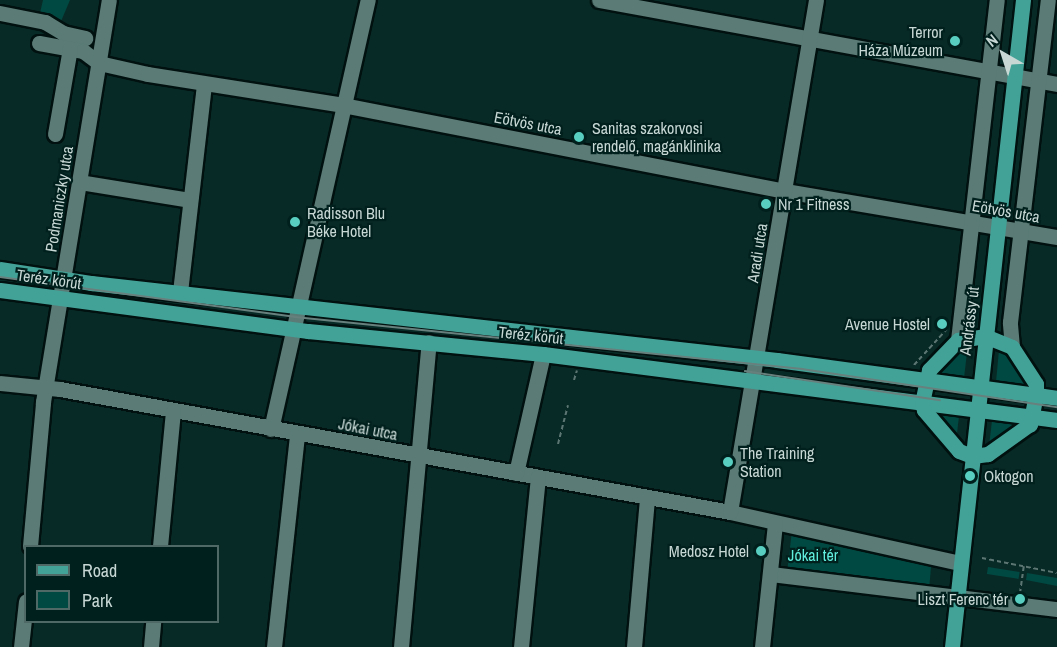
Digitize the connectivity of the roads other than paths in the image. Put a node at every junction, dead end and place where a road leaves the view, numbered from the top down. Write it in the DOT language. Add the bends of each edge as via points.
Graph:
graph roads {
  1 [pos="108,0"];
  2 [pos="368,0"];
  3 [pos="599,0"];
  4 [pos="816,0"];
  5 [pos="998,0"];
  6 [pos="1023,0"];
  7 [pos="1048,0"];
  8 [pos="0,13"];
  9 [pos="85,38"];
  10 [pos="809,39"];
  11 [pos="39,43"];
  12 [pos="70,48"];
  13 [pos="99,63"];
  14 [pos="990,69"];
  15 [pos="1015,75"];
  16 [pos="1039,81"];
  17 [pos="204,84"];
  18 [pos="1057,84"];
  19 [pos="343,105"];
  20 [pos="55,134"];
  21 [pos="80,182"];
  22 [pos="785,191"];
  23 [pos="190,200"];
  24 [pos="973,223"];
  25 [pos="997,228"];
  26 [pos="1020,231"];
  27 [pos="1057,237"];
  28 [pos="0,269"];
  29 [pos="65,279"];
  30 [pos="0,290"];
  31 [pos="180,292"];
  32 [pos="61,300"];
  33 [pos="297,305"];
  34 [pos="292,329"];
  35 [pos="985,336"];
  36 [pos="958,340"];
  37 [pos="429,342"];
  38 [pos="1012,347"];
  39 [pos="543,354"];
  40 [pos="758,357"];
  41 [pos="754,380"];
  42 [pos="925,380"];
  43 [pos="0,383"];
  44 [pos="47,387"];
  45 [pos="980,387"];
  46 [pos="1036,394"];
  47 [pos="1057,398"];
  48 [pos="922,403"];
  49 [pos="977,410"];
  50 [pos="173,412"];
  51 [pos="1033,416"];
  52 [pos="1057,420"];
  53 [pos="271,429"];
  54 [pos="297,434"];
  55 [pos="418,456"];
  56 [pos="972,456"];
  57 [pos="516,473"];
  58 [pos="538,477"];
  59 [pos="647,499"];
  60 [pos="730,512"];
  61 [pos="775,524"];
  62 [pos="30,545"];
  63 [pos="160,545"];
  64 [pos="960,563"];
  65 [pos="771,574"];
  66 [pos="957,598"];
  67 [pos="1057,609"];
  68 [pos="24,619"];
  69 [pos="153,623"];
  70 [pos="21,647"];
  71 [pos="151,647"];
  72 [pos="274,647"];
  73 [pos="401,647"];
  74 [pos="521,647"];
  75 [pos="633,647"];
  76 [pos="762,647"];
  77 [pos="952,647"];
  1 -- 13 [label="street, Podmaniczky utca"];
  2 -- 19 [label="street"];
  3 -- 10 [label="street"];
  4 -- 10 [label="street, Aradi utca"];
  5 -- 14 [label="street, Andrássy út"];
  6 -- 15 [label="main road, Andrássy út"];
  7 -- 16 [label="street"];
  8 -- 9 [label="street" via="45,22 63,33"];
  10 -- 14 [label="street"];
  10 -- 22 [label="street, Aradi utca"];
  11 -- 12 [label="street, Eötvös utca"];
  12 -- 13 [label="street, Eötvös utca" via="83,51"];
  12 -- 20 [label="street"];
  13 -- 17 [label="street, Eötvös utca"];
  13 -- 21 [label="street, Podmaniczky utca"];
  14 -- 15 [label="street"];
  14 -- 24 [label="street, Andrássy út"];
  15 -- 16 [label="street"];
  15 -- 25 [label="main road, Andrássy út"];
  16 -- 18 [label="street"];
  16 -- 26 [label="street"];
  17 -- 19 [label="street, Eötvös utca"];
  17 -- 23 [label="street"];
  19 -- 22 [label="street, Eötvös utca"];
  19 -- 33 [label="street"];
  21 -- 23 [label="street"];
  21 -- 29 [label="street, Podmaniczky utca"];
  22 -- 24 [label="street, Eötvös utca"];
  22 -- 40 [label="street, Aradi utca"];
  23 -- 31 [label="street"];
  24 -- 25 [label="street, Eötvös utca"];
  24 -- 36 [label="street, Andrássy út"];
  25 -- 26 [label="street, Eötvös utca"];
  25 -- 35 [label="main road, Andrássy út"];
  26 -- 27 [label="street, Eötvös utca"];
  26 -- 38 [label="street" via="1010,322"];
  28 -- 29 [label="main road, Teréz körút"];
  29 -- 31 [label="main road, Teréz körút"];
  29 -- 32 [label="street, Podmaniczky utca"];
  30 -- 32 [label="main road, Teréz körút"];
  31 -- 33 [label="main road, Teréz körút"];
  32 -- 34 [label="main road, Teréz körút"];
  32 -- 44 [label="street, Podmaniczky utca"];
  33 -- 34 [label="street"];
  33 -- 40 [label="main road, Teréz körút"];
  34 -- 37 [label="main road, Teréz körút"];
  34 -- 53 [label="street"];
  35 -- 36 [label="main road"];
  35 -- 38 [label="main road"];
  35 -- 45 [label="main road, Andrássy út"];
  36 -- 42 [label="main road" via="929,370"];
  37 -- 39 [label="main road, Teréz körút"];
  37 -- 55 [label="street"];
  38 -- 46 [label="main road" via="1036,384"];
  39 -- 41 [label="main road, Teréz körút"];
  39 -- 57 [label="street"];
  40 -- 41 [label="street, Aradi utca"];
  40 -- 42 [label="main road, Teréz körút"];
  41 -- 48 [label="main road, Teréz körút"];
  41 -- 60 [label="street, Aradi utca"];
  42 -- 45 [label="main road, Teréz körút"];
  42 -- 48 [label="main road"];
  43 -- 44 [label="street, Jókai utca"];
  44 -- 50 [label="street, Jókai utca"];
  44 -- 62 [label="street, Podmaniczky utca"];
  45 -- 46 [label="main road, Teréz körút"];
  45 -- 49 [label="main road, Andrássy út"];
  46 -- 47 [label="main road, Teréz körút"];
  46 -- 51 [label="main road"];
  48 -- 49 [label="main road, Teréz körút"];
  48 -- 56 [label="main road" via="958,451"];
  49 -- 51 [label="main road, Teréz körút"];
  49 -- 56 [label="main road, Andrássy út"];
  50 -- 53 [label="street, Jókai utca"];
  50 -- 63 [label="street"];
  51 -- 52 [label="main road, Teréz körút"];
  51 -- 56 [label="main road" via="1030,424 988,454"];
  53 -- 54 [label="street, Jókai utca"];
  54 -- 55 [label="street, Jókai utca"];
  54 -- 72 [label="street"];
  55 -- 57 [label="street, Jókai utca"];
  55 -- 73 [label="street"];
  56 -- 64 [label="main road, Andrássy út"];
  57 -- 58 [label="street, Jókai utca"];
  58 -- 59 [label="street, Jókai utca"];
  58 -- 74 [label="street"];
  59 -- 60 [label="street, Jókai utca"];
  59 -- 75 [label="street"];
  60 -- 61 [label="street"];
  61 -- 64 [label="street"];
  61 -- 65 [label="street"];
  64 -- 66 [label="main road, Andrássy út"];
  65 -- 66 [label="street"];
  65 -- 76 [label="street"];
  66 -- 67 [label="street"];
  66 -- 77 [label="main road, Andrássy út"];
  68 -- 70 [label="street"];
  69 -- 71 [label="street"];
}
